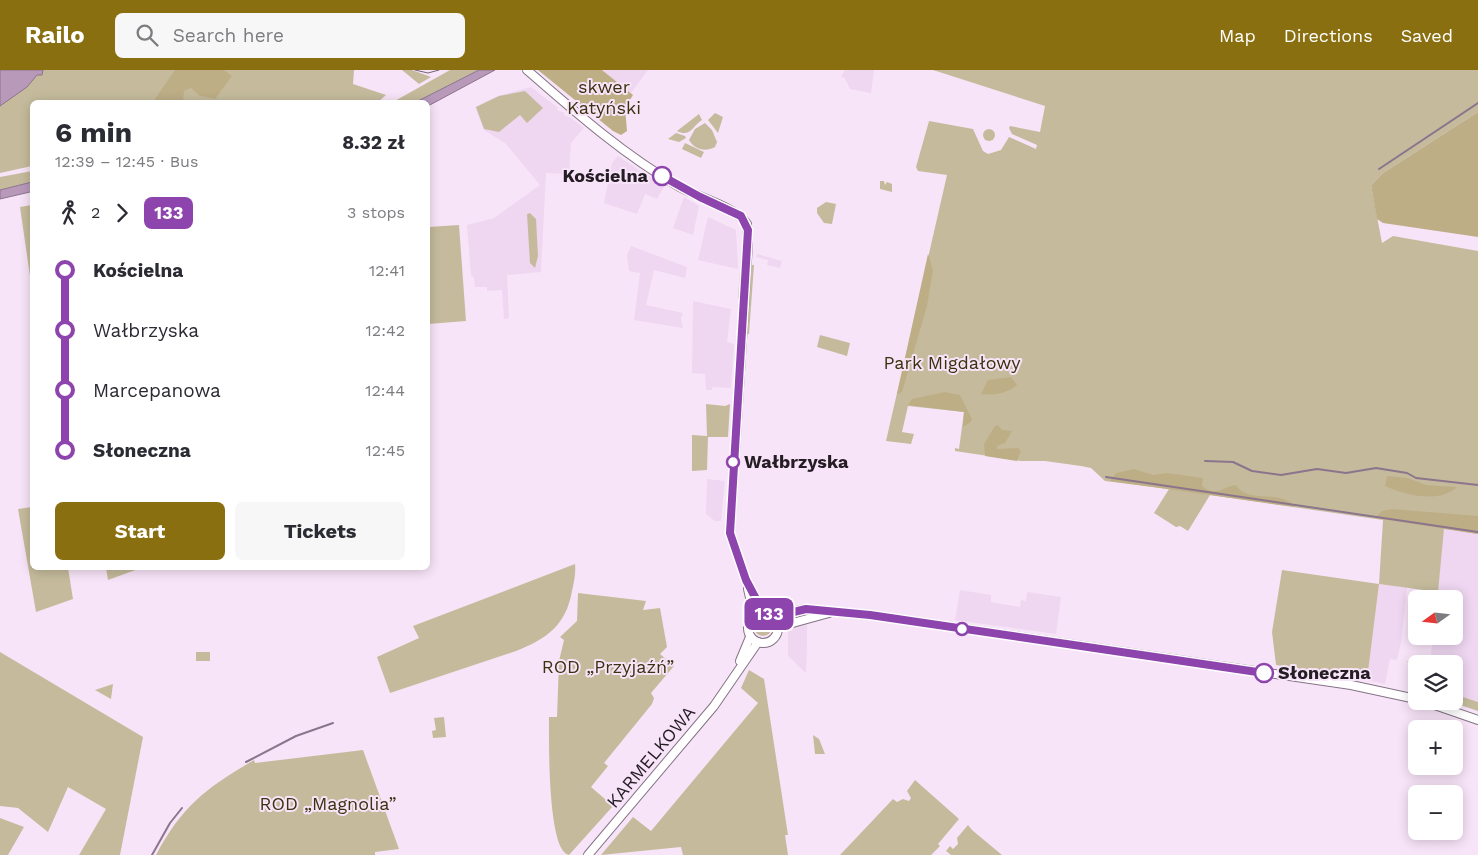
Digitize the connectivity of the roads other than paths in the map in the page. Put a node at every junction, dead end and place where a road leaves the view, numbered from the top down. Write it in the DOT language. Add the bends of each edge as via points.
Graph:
graph roads {
  1 [pos="527,70"];
  2 [pos="746,580"];
  3 [pos="763,612"];
  4 [pos="832,612"];
  5 [pos="754,615"];
  6 [pos="773,616"];
  7 [pos="778,627"];
  8 [pos="750,636"];
  9 [pos="758,642"];
  10 [pos="735,677"];
  11 [pos="1408,698"];
  12 [pos="1449,710"];
  13 [pos="1478,720"];
  14 [pos="588,855"];
  1 -- 2 [label="street" via="647,166 680,187 736,213 746,224 748,244 730,521 731,538"];
  2 -- 3 [label="street"];
  2 -- 5 [label="street"];
  3 -- 5 [label="street"];
  3 -- 6 [label="street"];
  4 -- 6 [label="street" via="806,609"];
  4 -- 7 [label="street"];
  4 -- 11 [label="street" via="1351,685"];
  5 -- 8 [label="street" via="748,623"];
  6 -- 7 [label="street"];
  7 -- 9 [label="street" via="772,640"];
  8 -- 9 [label="street"];
  8 -- 10 [label="street, KARMELKOWA"];
  9 -- 10 [label="street, KARMELKOWA"];
  10 -- 14 [label="street, KARMELKOWA"];
  12 -- 13 [label="street"];
}
